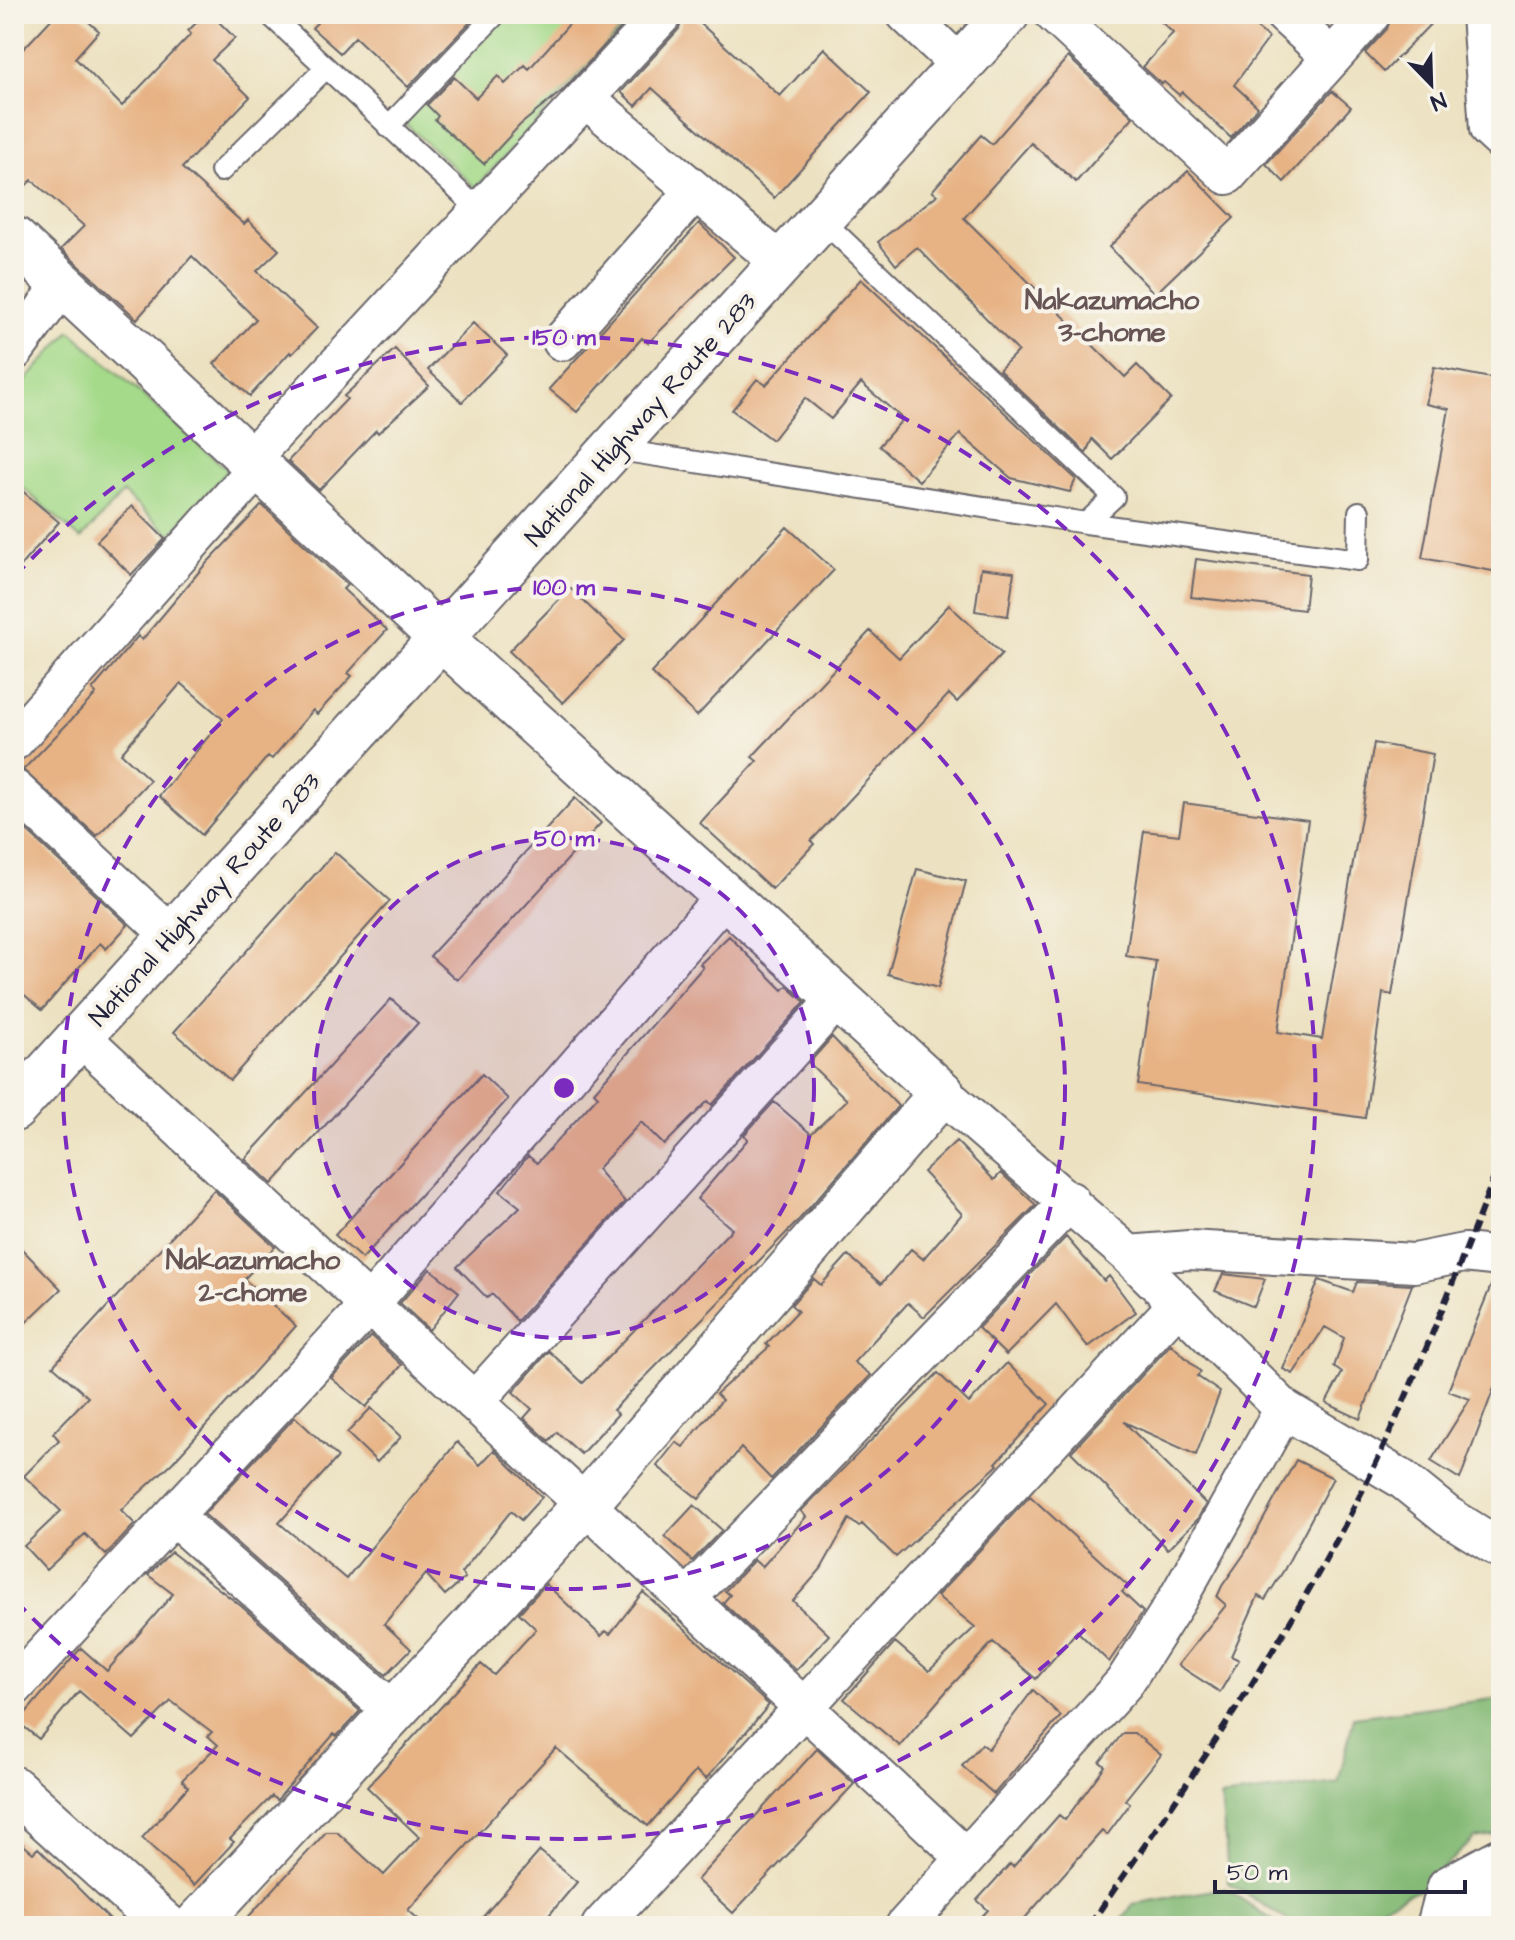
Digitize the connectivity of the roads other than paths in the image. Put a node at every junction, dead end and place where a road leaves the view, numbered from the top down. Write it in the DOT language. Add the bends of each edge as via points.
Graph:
graph roads {
  1 [pos="496,14"];
  2 [pos="663,14"];
  3 [pos="906,14"];
  4 [pos="1007,14"];
  5 [pos="1054,14"];
  6 [pos="1284,14"];
  7 [pos="1371,14"];
  8 [pos="1481,14"];
  9 [pos="273,15"];
  10 [pos="1330,56"];
  11 [pos="960,65"];
  12 [pos="326,68"];
  13 [pos="585,98"];
  14 [pos="388,127"];
  15 [pos="1501,140"];
  16 [pos="221,171"];
  17 [pos="695,191"];
  18 [pos="480,211"];
  19 [pos="821,219"];
  20 [pos="14,239"];
  21 [pos="781,263"];
  22 [pos="63,284"];
  23 [pos="562,341"];
  24 [pos="14,351"];
  25 [pos="612,449"];
  26 [pos="256,461"];
  27 [pos="1359,512"];
  28 [pos="1086,523"];
  29 [pos="441,638"];
  30 [pos="14,741"];
  31 [pos="14,789"];
  32 [pos="725,896"];
  33 [pos="171,935"];
  34 [pos="837,999"];
  35 [pos="80,1036"];
  36 [pos="942,1093"];
  37 [pos="14,1109"];
  38 [pos="1070,1201"];
  39 [pos="1129,1255"];
  40 [pos="1501,1257"];
  41 [pos="1178,1304"];
  42 [pos="369,1305"];
  43 [pos="474,1402"];
  44 [pos="1284,1409"];
  45 [pos="585,1505"];
  46 [pos="173,1516"];
  47 [pos="1501,1549"];
  48 [pos="686,1599"];
  49 [pos="14,1687"];
  50 [pos="803,1708"];
  51 [pos="394,1712"];
  52 [pos="16,1795"];
  53 [pos="1501,1857"];
  54 [pos="966,1858"];
  55 [pos="1501,1896"];
  56 [pos="166,1926"];
  57 [pos="195,1926"];
  58 [pos="601,1926"];
  59 [pos="905,1926"];
  60 [pos="1437,1926"];
  1 -- 14 [label="lane"];
  2 -- 13 [label="street"];
  3 -- 11 [label="street"];
  4 -- 11 [label="main road, National Highway Route 283"];
  5 -- 10 [label="street" via="1227,175"];
  6 -- 10 [label="street"];
  7 -- 10 [label="street"];
  8 -- 15 [label="street" via="1489,129"];
  9 -- 12 [label="lane"];
  11 -- 19 [label="main road, National Highway Route 283"];
  12 -- 14 [label="lane"];
  12 -- 16 [label="lane"];
  13 -- 17 [label="street"];
  13 -- 18 [label="street"];
  14 -- 18 [label="lane"];
  17 -- 21 [label="street"];
  17 -- 23 [label="street"];
  18 -- 26 [label="street"];
  19 -- 21 [label="main road, National Highway Route 283"];
  19 -- 28 [label="lane" via="1114,497"];
  20 -- 22 [label="main road"];
  21 -- 25 [label="main road, National Highway Route 283"];
  22 -- 24 [label="street"];
  22 -- 26 [label="main road"];
  25 -- 28 [label="lane"];
  25 -- 29 [label="main road, National Highway Route 283"];
  26 -- 29 [label="main road"];
  26 -- 30 [label="street"];
  27 -- 28 [label="lane" via="1358,560"];
  29 -- 32 [label="main road"];
  29 -- 33 [label="main road, National Highway Route 283"];
  31 -- 33 [label="street"];
  32 -- 34 [label="main road"];
  32 -- 42 [label="street"];
  33 -- 35 [label="main road, National Highway Route 283"];
  34 -- 36 [label="main road"];
  34 -- 43 [label="street"];
  35 -- 37 [label="main road, National Highway Route 283"];
  35 -- 42 [label="street"];
  36 -- 38 [label="street"];
  36 -- 45 [label="main road"];
  38 -- 39 [label="street"];
  38 -- 48 [label="street"];
  39 -- 40 [label="street" via="1189,1250 1414,1263 1464,1253"];
  39 -- 41 [label="street"];
  41 -- 44 [label="street"];
  41 -- 50 [label="street"];
  42 -- 43 [label="street"];
  42 -- 46 [label="street"];
  43 -- 45 [label="street"];
  44 -- 47 [label="street" via="1402,1479"];
  44 -- 54 [label="street" via="1124,1683"];
  45 -- 48 [label="street"];
  45 -- 51 [label="main road"];
  46 -- 49 [label="street"];
  46 -- 51 [label="street"];
  48 -- 50 [label="street"];
  50 -- 54 [label="street"];
  50 -- 58 [label="street"];
  51 -- 57 [label="main road"];
  52 -- 56 [label="main road"];
  53 -- 60 [label="street" via="1447,1886"];
  54 -- 59 [label="street"];
  55 -- 60 [label="street"];
}
